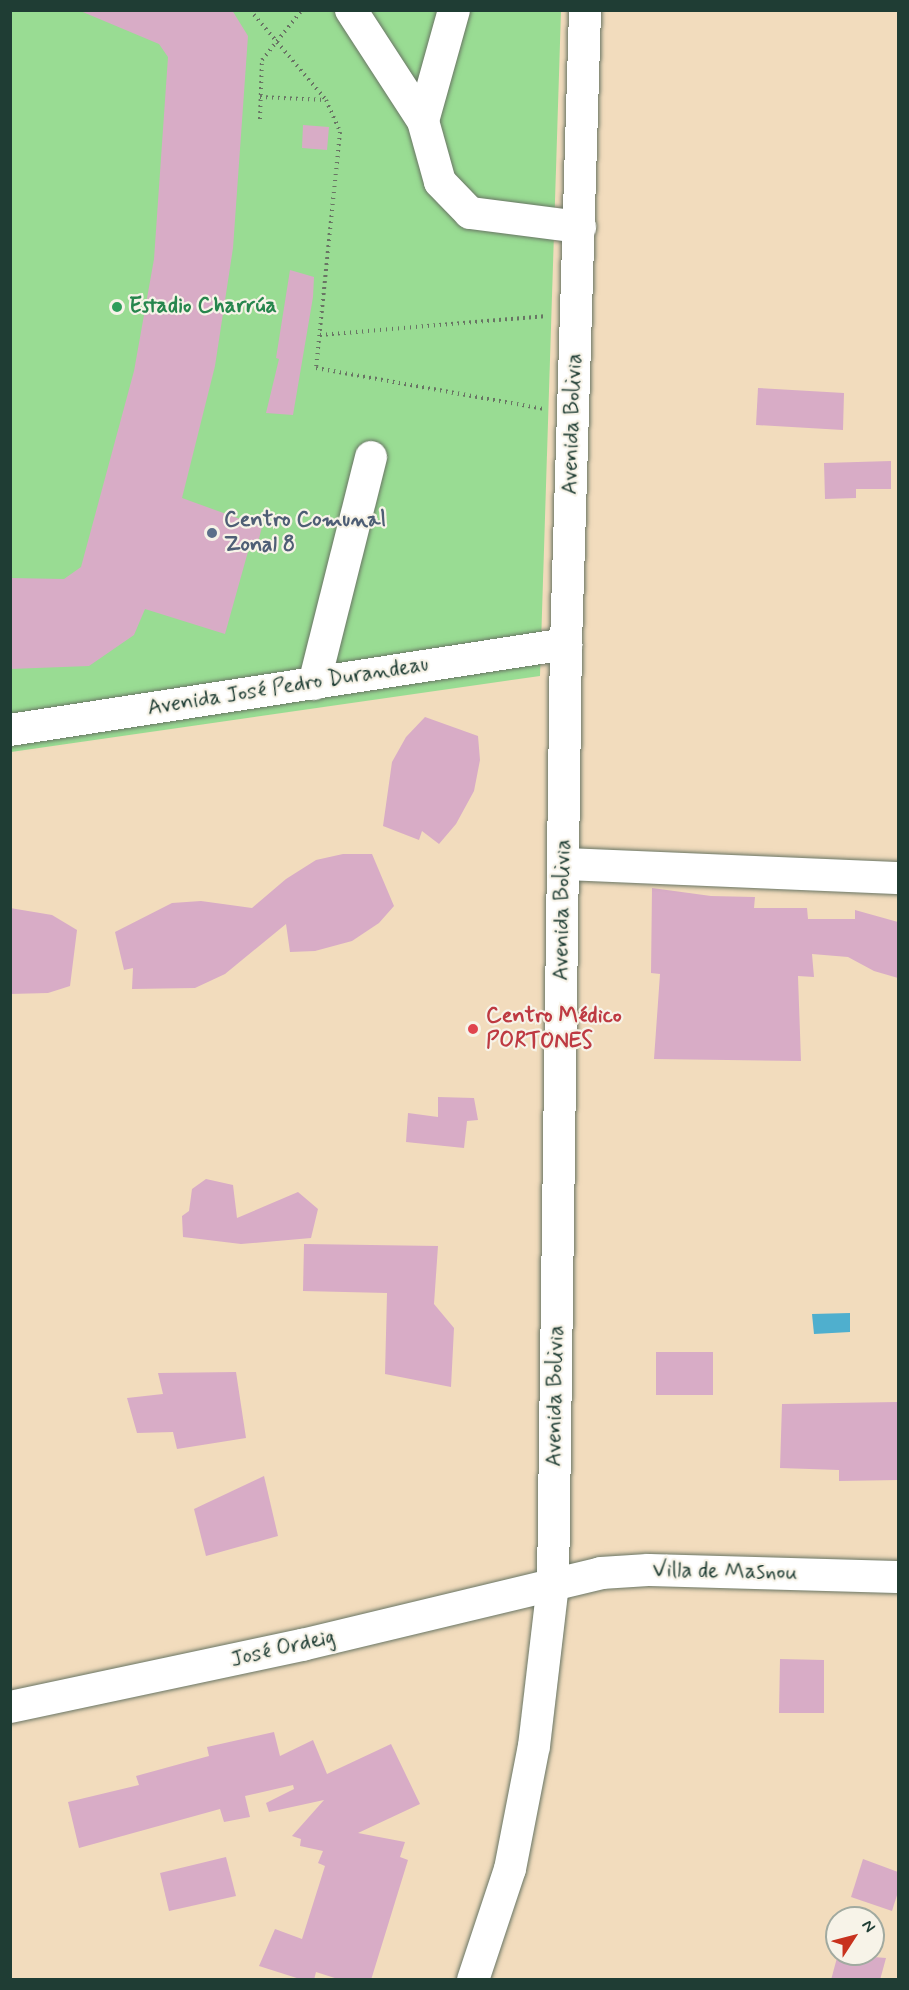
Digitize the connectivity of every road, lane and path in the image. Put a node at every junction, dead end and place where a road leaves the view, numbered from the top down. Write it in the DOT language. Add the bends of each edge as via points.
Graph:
graph roads {
  1 [pos="250,10"];
  2 [pos="302,10"];
  3 [pos="351,10"];
  4 [pos="454,10"];
  5 [pos="585,10"];
  6 [pos="276,41"];
  7 [pos="260,97"];
  8 [pos="326,100"];
  9 [pos="260,120"];
  10 [pos="423,121"];
  11 [pos="580,227"];
  12 [pos="577,313"];
  13 [pos="320,335"];
  14 [pos="574,414"];
  15 [pos="370,457"];
  16 [pos="566,644"];
  17 [pos="314,684"];
  18 [pos="10,730"];
  19 [pos="564,864"];
  20 [pos="898,878"];
  21 [pos="898,1577"];
  22 [pos="554,1584"];
  23 [pos="10,1707"];
  24 [pos="473,1980"];
  1 -- 6 [label="path"];
  2 -- 6 [label="path"];
  3 -- 10 [label="street"];
  4 -- 10 [label="street"];
  5 -- 11 [label="street, Avenida Bolivia"];
  6 -- 7 [label="path" via="262,60"];
  6 -- 8 [label="path"];
  7 -- 8 [label="path"];
  7 -- 9 [label="path"];
  8 -- 13 [label="path" via="340,132"];
  10 -- 11 [label="street" via="440,182 470,213"];
  11 -- 12 [label="street, Avenida Bolivia"];
  12 -- 13 [label="path"];
  12 -- 14 [label="street, Avenida Bolivia"];
  13 -- 14 [label="path" via="316,368"];
  14 -- 16 [label="street, Avenida Bolivia"];
  15 -- 17 [label="street"];
  16 -- 17 [label="street, Avenida José Pedro Durandeau"];
  16 -- 19 [label="street, Avenida Bolivia"];
  17 -- 18 [label="street, Avenida José Pedro Durandeau"];
  19 -- 20 [label="street"];
  19 -- 22 [label="street, Avenida Bolivia"];
  21 -- 22 [label="street, Villa de Masnou" via="648,1570 601,1573"];
  22 -- 23 [label="street, José Ordeig" via="302,1645"];
  22 -- 24 [label="street, Avenida Bolivia" via="534,1746 512,1858"];
}
